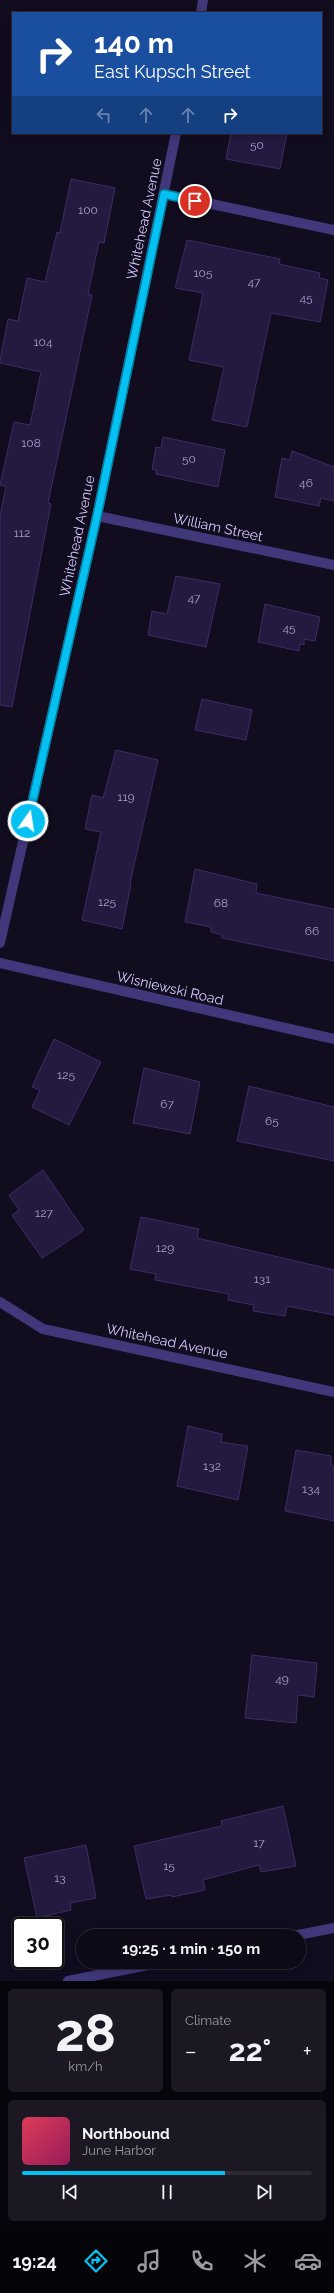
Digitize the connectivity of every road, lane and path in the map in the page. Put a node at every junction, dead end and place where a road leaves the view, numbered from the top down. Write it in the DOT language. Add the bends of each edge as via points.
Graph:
graph roads {
  1 [pos="203,0"];
  2 [pos="201,12"];
  3 [pos="176,134"];
  4 [pos="164,194"];
  5 [pos="334,230"];
  6 [pos="97,516"];
  7 [pos="334,565"];
  8 [pos="0,943"];
  9 [pos="0,963"];
  10 [pos="334,1039"];
  11 [pos="0,1302"];
  12 [pos="334,1392"];
  13 [pos="334,1928"];
  14 [pos="306,1933"];
  15 [pos="128,1969"];
  16 [pos="68,1981"];
  1 -- 2 [label="street"];
  3 -- 4 [label="street, Whitehead Avenue"];
  4 -- 5 [label="street"];
  4 -- 6 [label="street, Whitehead Avenue"];
  6 -- 7 [label="street, William Street"];
  6 -- 8 [label="street, Whitehead Avenue"];
  9 -- 10 [label="street, Wisniewski Road"];
  11 -- 12 [label="street, Whitehead Avenue" via="43,1329"];
  13 -- 14 [label="street"];
  15 -- 16 [label="street"];
}
